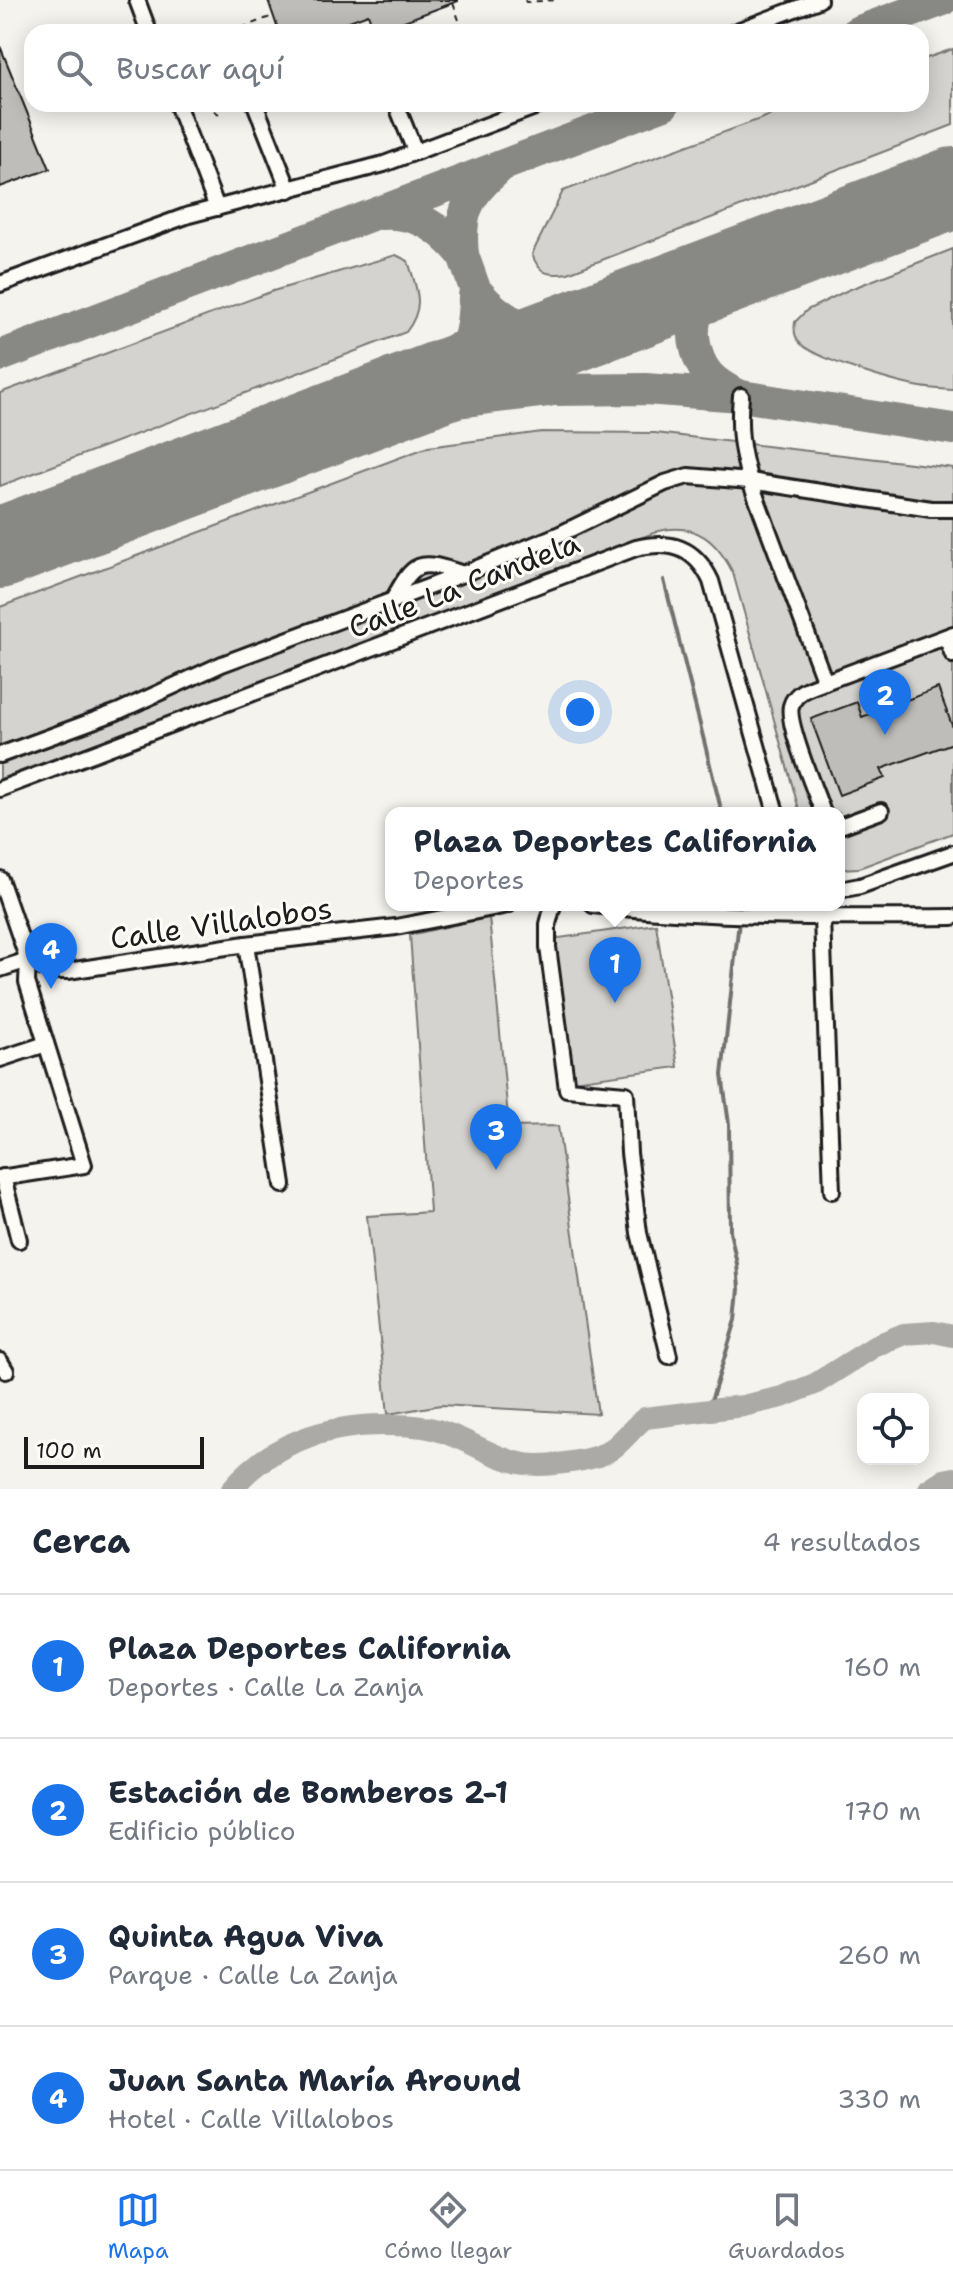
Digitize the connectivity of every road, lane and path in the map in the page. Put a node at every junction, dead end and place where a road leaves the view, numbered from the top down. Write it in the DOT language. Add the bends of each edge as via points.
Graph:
graph roads {
  1 [pos="137,0"];
  2 [pos="525,0"];
  3 [pos="557,0"];
  4 [pos="819,0"];
  5 [pos="453,3"];
  6 [pos="273,16"];
  7 [pos="143,24"];
  8 [pos="252,24"];
  9 [pos="460,24"];
  10 [pos="755,24"];
  11 [pos="180,112"];
  12 [pos="216,112"];
  13 [pos="258,112"];
  14 [pos="399,112"];
  15 [pos="521,112"];
  16 [pos="219,114"];
  17 [pos="415,151"];
  18 [pos="289,190"];
  19 [pos="217,208"];
  20 [pos="0,284"];
  21 [pos="741,396"];
  22 [pos="750,481"];
  23 [pos="953,509"];
  24 [pos="463,574"];
  25 [pos="392,602"];
  26 [pos="950,635"];
  27 [pos="953,655"];
  28 [pos="825,682"];
  29 [pos="2,753"];
  30 [pos="0,789"];
  31 [pos="774,807"];
  32 [pos="821,807"];
  33 [pos="881,811"];
  34 [pos="845,823"];
  35 [pos="953,853"];
  36 [pos="0,879"];
  37 [pos="845,889"];
  38 [pos="477,911"];
  39 [pos="551,911"];
  40 [pos="649,911"];
  41 [pos="953,917"];
  42 [pos="822,918"];
  43 [pos="246,944"];
  44 [pos="28,960"];
  45 [pos="0,969"];
  46 [pos="46,1044"];
  47 [pos="0,1059"];
  48 [pos="2,1178"];
  49 [pos="283,1185"];
  50 [pos="832,1191"];
  51 [pos="19,1240"];
  52 [pos="669,1356"];
  1 -- 7 [label="street"];
  2 -- 3 [label="path"];
  4 -- 10 [label="street"];
  5 -- 9 [label="path"];
  6 -- 8 [label="path"];
  11 -- 19 [label="street"];
  12 -- 16 [label="path"];
  13 -- 18 [label="street"];
  14 -- 17 [label="street"];
  15 -- 17 [label="street"];
  17 -- 18 [label="street"];
  18 -- 19 [label="street"];
  19 -- 20 [label="street"];
  21 -- 22 [label="street" via="740,447"];
  22 -- 23 [label="street"];
  22 -- 24 [label="street" via="688,476 665,483"];
  22 -- 28 [label="street"];
  24 -- 25 [label="street"];
  24 -- 25 [label="street" via="416,566"];
  25 -- 29 [label="street"];
  26 -- 27 [label="street"];
  26 -- 28 [label="street"];
  28 -- 32 [label="street" via="802,690 790,713"];
  30 -- 31 [label="street, Calle La Candela" via="653,544 680,548 699,561 711,581"];
  33 -- 34 [label="street"];
  35 -- 37 [label="street"];
  36 -- 44 [label="street"];
  38 -- 43 [label="street, Calle Villalobos" via="396,927"];
  39 -- 52 [label="street" via="548,947 567,1089 626,1094 639,1233"];
  40 -- 42 [label="street"];
  41 -- 42 [label="street"];
  42 -- 50 [label="street"];
  43 -- 44 [label="street, Calle Villalobos" via="68,971 49,971"];
  43 -- 49 [label="street"];
  44 -- 45 [label="street"];
  44 -- 46 [label="street" via="27,982"];
  46 -- 47 [label="street"];
  46 -- 48 [label="street" via="84,1165"];
  48 -- 51 [label="street"];
}
